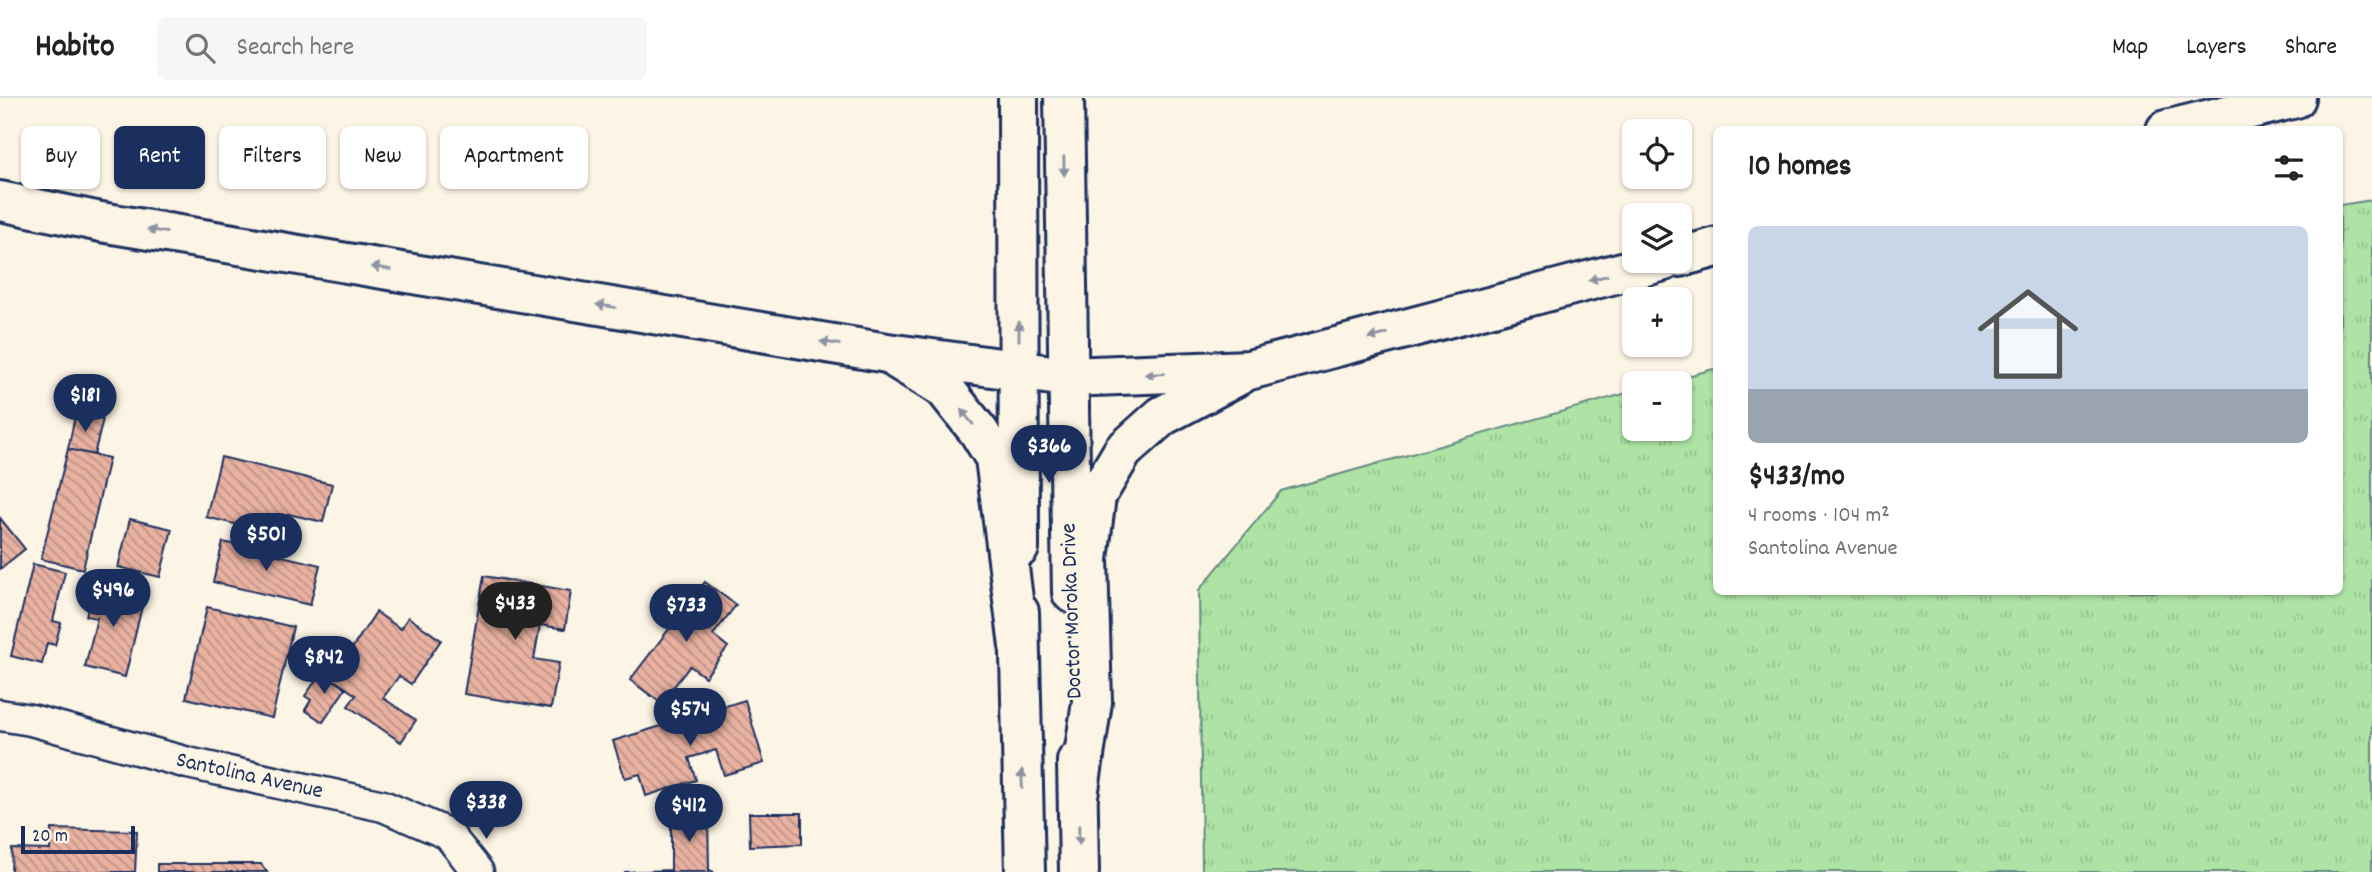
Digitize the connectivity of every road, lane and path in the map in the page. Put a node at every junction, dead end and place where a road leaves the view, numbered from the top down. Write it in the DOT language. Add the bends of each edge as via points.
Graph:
graph roads {
  1 [pos="1018,98"];
  2 [pos="1064,98"];
  3 [pos="2296,98"];
  4 [pos="2182,126"];
  5 [pos="0,201"];
  6 [pos="1713,248"];
  7 [pos="1692,254"];
  8 [pos="1622,272"];
  9 [pos="887,353"];
  10 [pos="1019,369"];
  11 [pos="1249,370"];
  12 [pos="1067,377"];
  13 [pos="1019,646"];
  14 [pos="0,715"];
  15 [pos="1078,796"];
  16 [pos="478,872"];
  17 [pos="1025,872"];
  18 [pos="1079,872"];
  10 -- 1 [label="main road, one-way"];
  2 -- 12 [label="main road, Doctor Moroka Drive, one-way"];
  3 -- 4 [label="main road"];
  9 -- 5 [label="main road, one-way" via="101,222"];
  6 -- 7 [label="main road"];
  8 -- 11 [label="main road, one-way"];
  9 -- 10 [label="main road"];
  13 -- 9 [label="main road, one-way" via="995,458 944,388"];
  10 -- 12 [label="main road"];
  10 -- 13 [label="main road"];
  11 -- 12 [label="main road, one-way"];
  11 -- 15 [label="main road" via="1162,416 1124,451 1096,496 1088,559 1092,702"];
  12 -- 15 [label="main road, Doctor Moroka Drive"];
  17 -- 13 [label="main road, one-way"];
  14 -- 16 [label="street, Santolina Avenue" via="383,806 448,834"];
  15 -- 18 [label="main road, Doctor Moroka Drive, one-way"];
}
